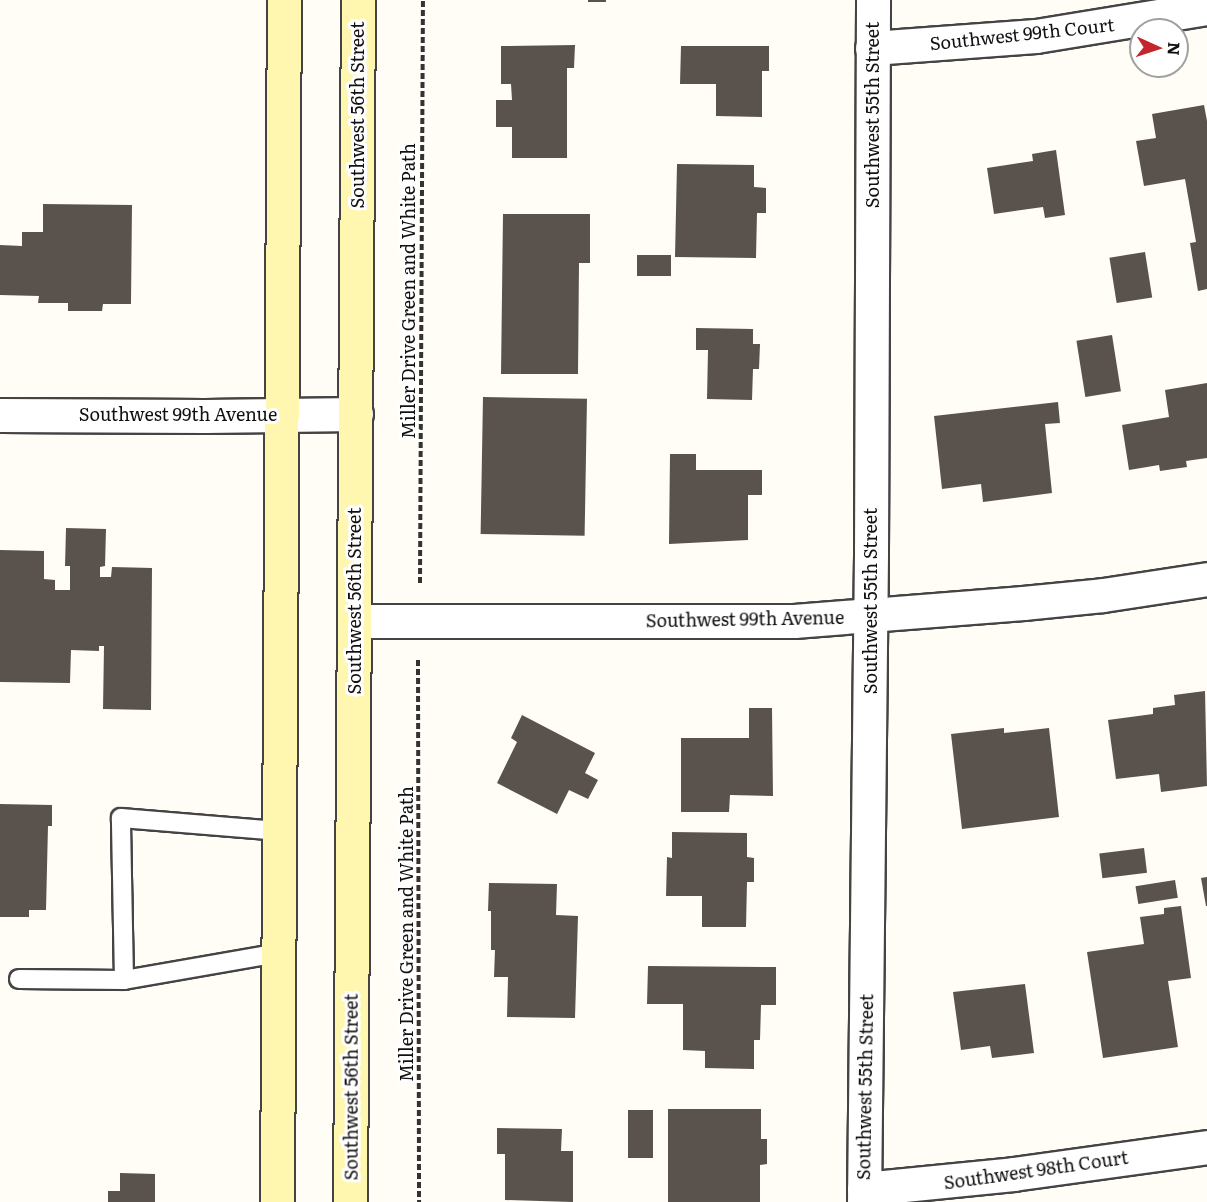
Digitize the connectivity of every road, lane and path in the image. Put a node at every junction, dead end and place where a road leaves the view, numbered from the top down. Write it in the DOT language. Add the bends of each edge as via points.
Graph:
graph roads {
  1 [pos="284,0"];
  2 [pos="358,0"];
  3 [pos="423,0"];
  4 [pos="873,0"];
  5 [pos="1207,8"];
  6 [pos="872,48"];
  7 [pos="281,413"];
  8 [pos="356,414"];
  9 [pos="0,415"];
  10 [pos="1207,579"];
  11 [pos="420,583"];
  12 [pos="870,615"];
  13 [pos="354,621"];
  14 [pos="418,665"];
  15 [pos="280,831"];
  16 [pos="279,953"];
  17 [pos="19,979"];
  18 [pos="124,980"];
  19 [pos="1207,1147"];
  20 [pos="864,1196"];
  21 [pos="277,1202"];
  22 [pos="350,1202"];
  23 [pos="419,1202"];
  1 -- 7 [label="main road"];
  2 -- 8 [label="main road, Southwest 56th Street"];
  3 -- 11 [label="path, Miller Drive Green and White Path"];
  4 -- 6 [label="street, Southwest 55th Street"];
  5 -- 6 [label="street, Southwest 99th Court" via="1036,36"];
  6 -- 12 [label="street, Southwest 55th Street"];
  7 -- 8 [label="street, Southwest 99th Avenue"];
  7 -- 9 [label="street, Southwest 99th Avenue"];
  7 -- 15 [label="main road"];
  8 -- 13 [label="main road, Southwest 56th Street"];
  10 -- 12 [label="street, Southwest 99th Avenue" via="1103,595"];
  12 -- 13 [label="street, Southwest 99th Avenue" via="794,621"];
  12 -- 20 [label="street, Southwest 55th Street"];
  13 -- 22 [label="main road, Southwest 56th Street"];
  14 -- 23 [label="path, Miller Drive Green and White Path"];
  15 -- 16 [label="main road"];
  15 -- 18 [label="lane" via="121,818"];
  16 -- 18 [label="lane"];
  16 -- 21 [label="main road"];
  17 -- 18 [label="lane"];
  19 -- 20 [label="street, Southwest 98th Court"];
}
